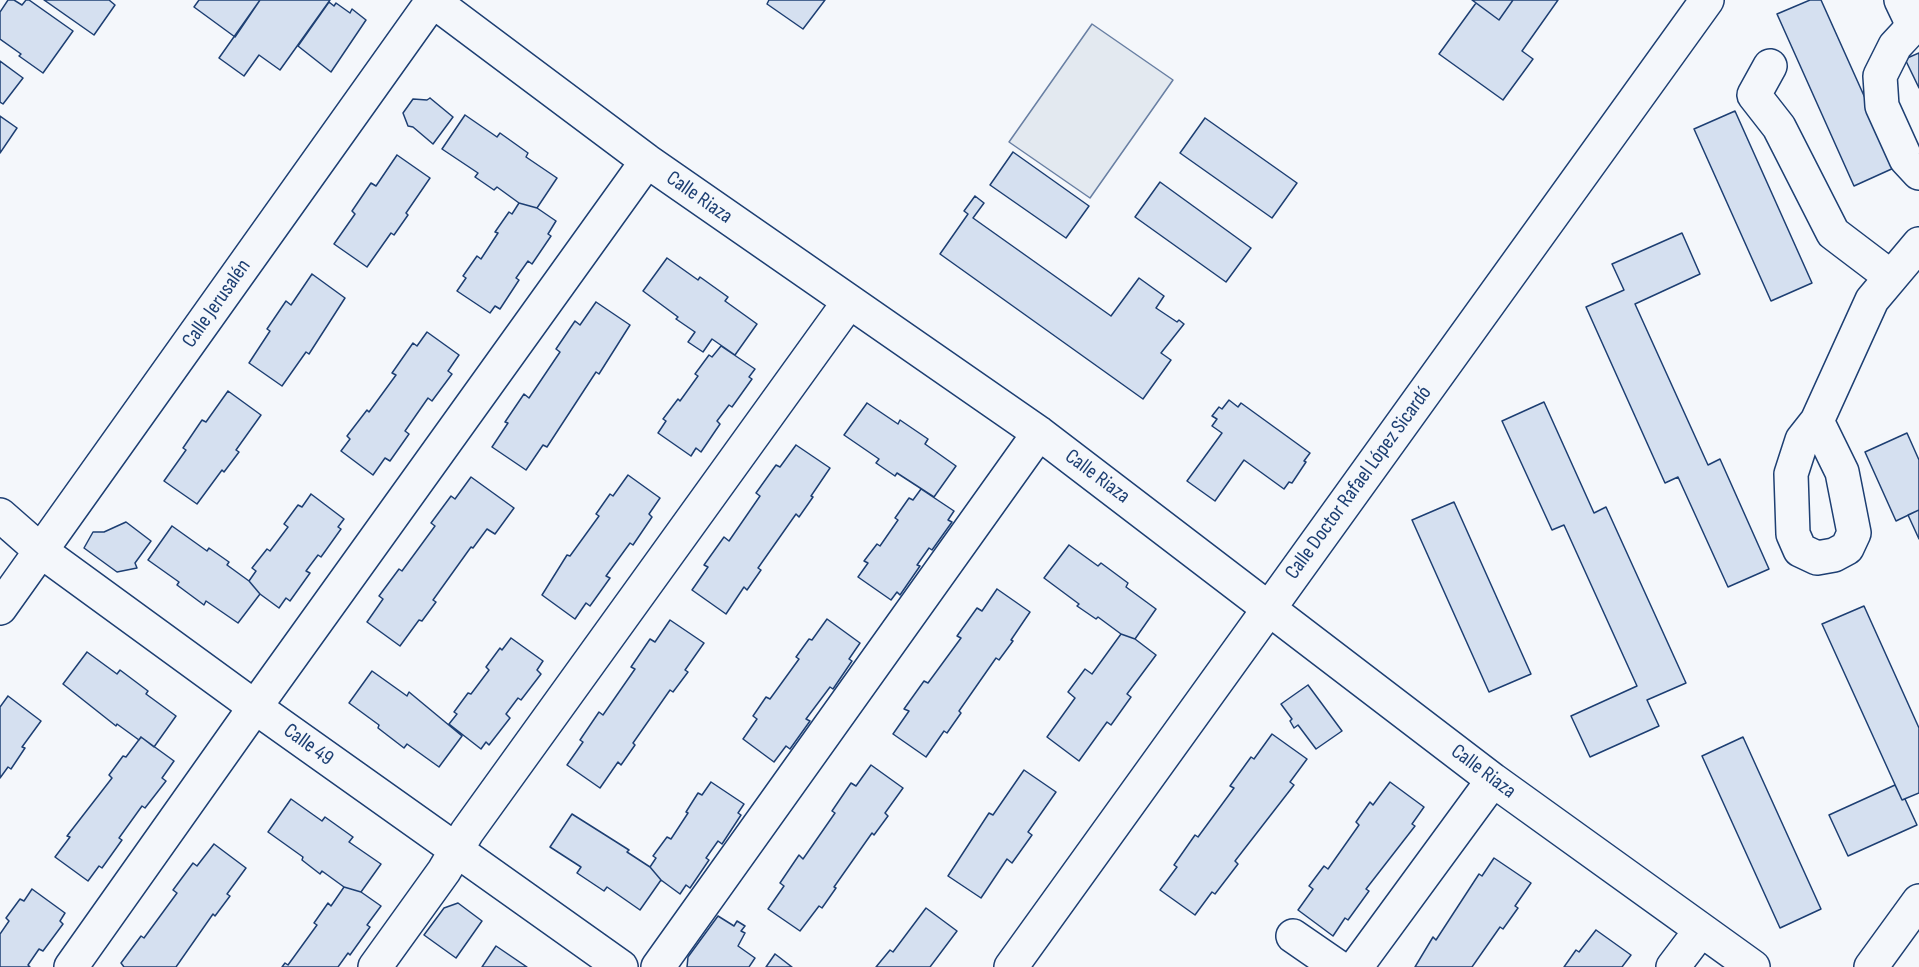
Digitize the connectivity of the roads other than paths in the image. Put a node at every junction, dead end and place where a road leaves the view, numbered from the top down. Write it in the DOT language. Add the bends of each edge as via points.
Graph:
graph roads {
  1 [pos="433,0"];
  2 [pos="1707,0"];
  3 [pos="1901,0"];
  4 [pos="1770,66"];
  5 [pos="1909,141"];
  6 [pos="647,161"];
  7 [pos="1919,173"];
  8 [pos="1919,244"];
  9 [pos="1891,278"];
  10 [pos="849,302"];
  11 [pos="1817,421"];
  12 [pos="1039,433"];
  13 [pos="0,515"];
  14 [pos="41,551"];
  15 [pos="0,608"];
  16 [pos="1269,608"];
  17 [pos="255,707"];
  18 [pos="1493,780"];
  19 [pos="455,850"];
  20 [pos="1919,901"];
  21 [pos="1701,930"];
  22 [pos="1293,936"];
  23 [pos="71,967"];
  24 [pos="375,967"];
  25 [pos="621,967"];
  26 [pos="658,967"];
  27 [pos="1011,967"];
  28 [pos="1338,967"];
  29 [pos="1356,967"];
  30 [pos="1673,967"];
  31 [pos="1753,967"];
  32 [pos="1872,967"];
  1 -- 6 [label="street, Calle Riaza"];
  1 -- 14 [label="street, Calle Jerusalén"];
  2 -- 16 [label="street, Calle Doctor Rafael López Sicardó"];
  3 -- 5 [label="street" via="1911,21 1908,32 1880,76 1882,106"];
  4 -- 9 [label="street" via="1754,95 1779,127 1833,233"];
  5 -- 7 [label="street" via="1906,159"];
  6 -- 10 [label="street, Calle Riaza"];
  6 -- 17 [label="street"];
  8 -- 9 [label="street"];
  9 -- 11 [label="street" via="1872,300"];
  10 -- 12 [label="street, Calle Riaza"];
  10 -- 19 [label="street"];
  12 -- 16 [label="street, Calle Riaza"];
  12 -- 26 [label="street"];
  13 -- 14 [label="street, Calle 49"];
  14 -- 15 [label="street, Calle Jerusalén"];
  14 -- 17 [label="street, Calle 49"];
  16 -- 18 [label="street, Calle Riaza"];
  16 -- 27 [label="street, Calle Doctor Rafael López Sicardó"];
  17 -- 19 [label="street, Calle 49"];
  17 -- 23 [label="street"];
  18 -- 21 [label="street, Calle Riaza"];
  18 -- 29 [label="street"];
  19 -- 24 [label="street"];
  19 -- 25 [label="street, Calle 49"];
  20 -- 32 [label="street"];
  21 -- 30 [label="street"];
  21 -- 31 [label="street, Calle Riaza"];
  22 -- 28 [label="street"];
}
